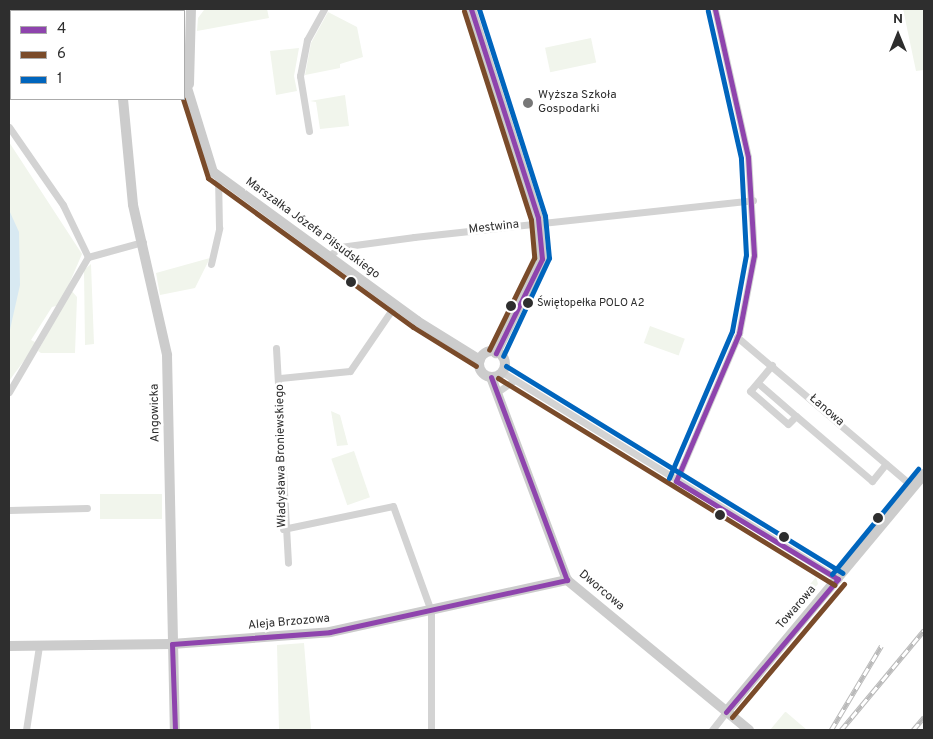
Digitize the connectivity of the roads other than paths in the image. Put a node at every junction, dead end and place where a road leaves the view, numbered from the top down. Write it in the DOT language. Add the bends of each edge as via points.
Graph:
graph roads {
  1 [pos="123,9"];
  2 [pos="191,9"];
  3 [pos="324,9"];
  4 [pos="471,9"];
  5 [pos="715,9"];
  6 [pos="117,10"];
  7 [pos="187,47"];
  8 [pos="186,81"];
  9 [pos="123,100"];
  10 [pos="9,127"];
  11 [pos="309,131"];
  12 [pos="218,176"];
  13 [pos="754,200"];
  14 [pos="539,223"];
  15 [pos="143,242"];
  16 [pos="329,256"];
  17 [pos="88,257"];
  18 [pos="211,264"];
  19 [pos="395,305"];
  20 [pos="737,337"];
  21 [pos="276,348"];
  22 [pos="496,353"];
  23 [pos="480,360"];
  24 [pos="772,365"];
  25 [pos="502,372"];
  26 [pos="491,377"];
  27 [pos="280,378"];
  28 [pos="513,381"];
  29 [pos="758,383"];
  30 [pos="500,390"];
  31 [pos="9,392"];
  32 [pos="796,416"];
  33 [pos="886,464"];
  34 [pos="924,474"];
  35 [pos="676,481"];
  36 [pos="913,487"];
  37 [pos="88,508"];
  38 [pos="9,510"];
  39 [pos="283,529"];
  40 [pos="288,564"];
  41 [pos="838,579"];
  42 [pos="567,580"];
  43 [pos="432,612"];
  44 [pos="172,644"];
  45 [pos="9,646"];
  46 [pos="39,646"];
  47 [pos="726,712"];
  48 [pos="26,730"];
  49 [pos="174,730"];
  50 [pos="432,730"];
  51 [pos="712,730"];
  52 [pos="749,730"];
  1 -- 6 [label="street"];
  2 -- 7 [label="street, Marszałka Józefa Piłsudskiego"];
  3 -- 11 [label="street" via="307,40 300,76"];
  4 -- 14 [label="street"];
  5 -- 13 [label="street" via="748,157"];
  7 -- 8 [label="street, Marszałka Józefa Piłsudskiego"];
  8 -- 12 [label="street, Marszałka Józefa Piłsudskiego" via="209,162"];
  9 -- 15 [label="street, Angowicka" via="133,205"];
  10 -- 17 [label="street" via="63,205"];
  12 -- 16 [label="street, Marszałka Józefa Piłsudskiego"];
  12 -- 18 [label="street" via="219,228"];
  13 -- 14 [label="street, Mestwina"];
  13 -- 20 [label="street" via="754,255"];
  14 -- 16 [label="street, Mestwina" via="340,247"];
  14 -- 22 [label="street" via="541,266"];
  15 -- 17 [label="street"];
  15 -- 44 [label="street, Angowicka" via="167,355"];
  16 -- 19 [label="street, Marszałka Józefa Piłsudskiego"];
  17 -- 31 [label="street"];
  19 -- 23 [label="street, Marszałka Józefa Piłsudskiego"];
  19 -- 27 [label="street" via="350,371"];
  20 -- 24 [label="street, Łanowa"];
  20 -- 35 [label="street"];
  21 -- 27 [label="street, Władysława Broniewskiego"];
  22 -- 23 [label="street" via="486,353"];
  22 -- 25 [label="street" via="504,361"];
  23 -- 26 [label="street" via="481,372"];
  24 -- 29 [label="street"];
  24 -- 33 [label="street, Łanowa"];
  25 -- 26 [label="street"];
  25 -- 28 [label="street"];
  26 -- 30 [label="street, Dworcowa"];
  27 -- 39 [label="street, Władysława Broniewskiego"];
  28 -- 30 [label="street"];
  28 -- 35 [label="street"];
  29 -- 32 [label="street"];
  29 -- 32 [label="street" via="750,391 788,424"];
  30 -- 42 [label="street, Dworcowa"];
  32 -- 33 [label="street" via="872,481"];
  33 -- 36 [label="street, Łanowa"];
  34 -- 36 [label="street, Towarowa"];
  35 -- 41 [label="street"];
  36 -- 41 [label="street, Towarowa"];
  37 -- 38 [label="street"];
  39 -- 40 [label="street, Władysława Broniewskiego"];
  39 -- 43 [label="street" via="390,504"];
  41 -- 47 [label="street, Towarowa"];
  42 -- 43 [label="street, Aleja Brzozowa"];
  42 -- 47 [label="street, Dworcowa"];
  43 -- 44 [label="street, Aleja Brzozowa" via="330,632"];
  43 -- 50 [label="street"];
  44 -- 46 [label="street, Aleja Brzozowa"];
  44 -- 49 [label="street, Angowicka"];
  45 -- 46 [label="street, Aleja Brzozowa"];
  46 -- 48 [label="street"];
  47 -- 51 [label="street"];
  47 -- 52 [label="street, Dworcowa"];
}
